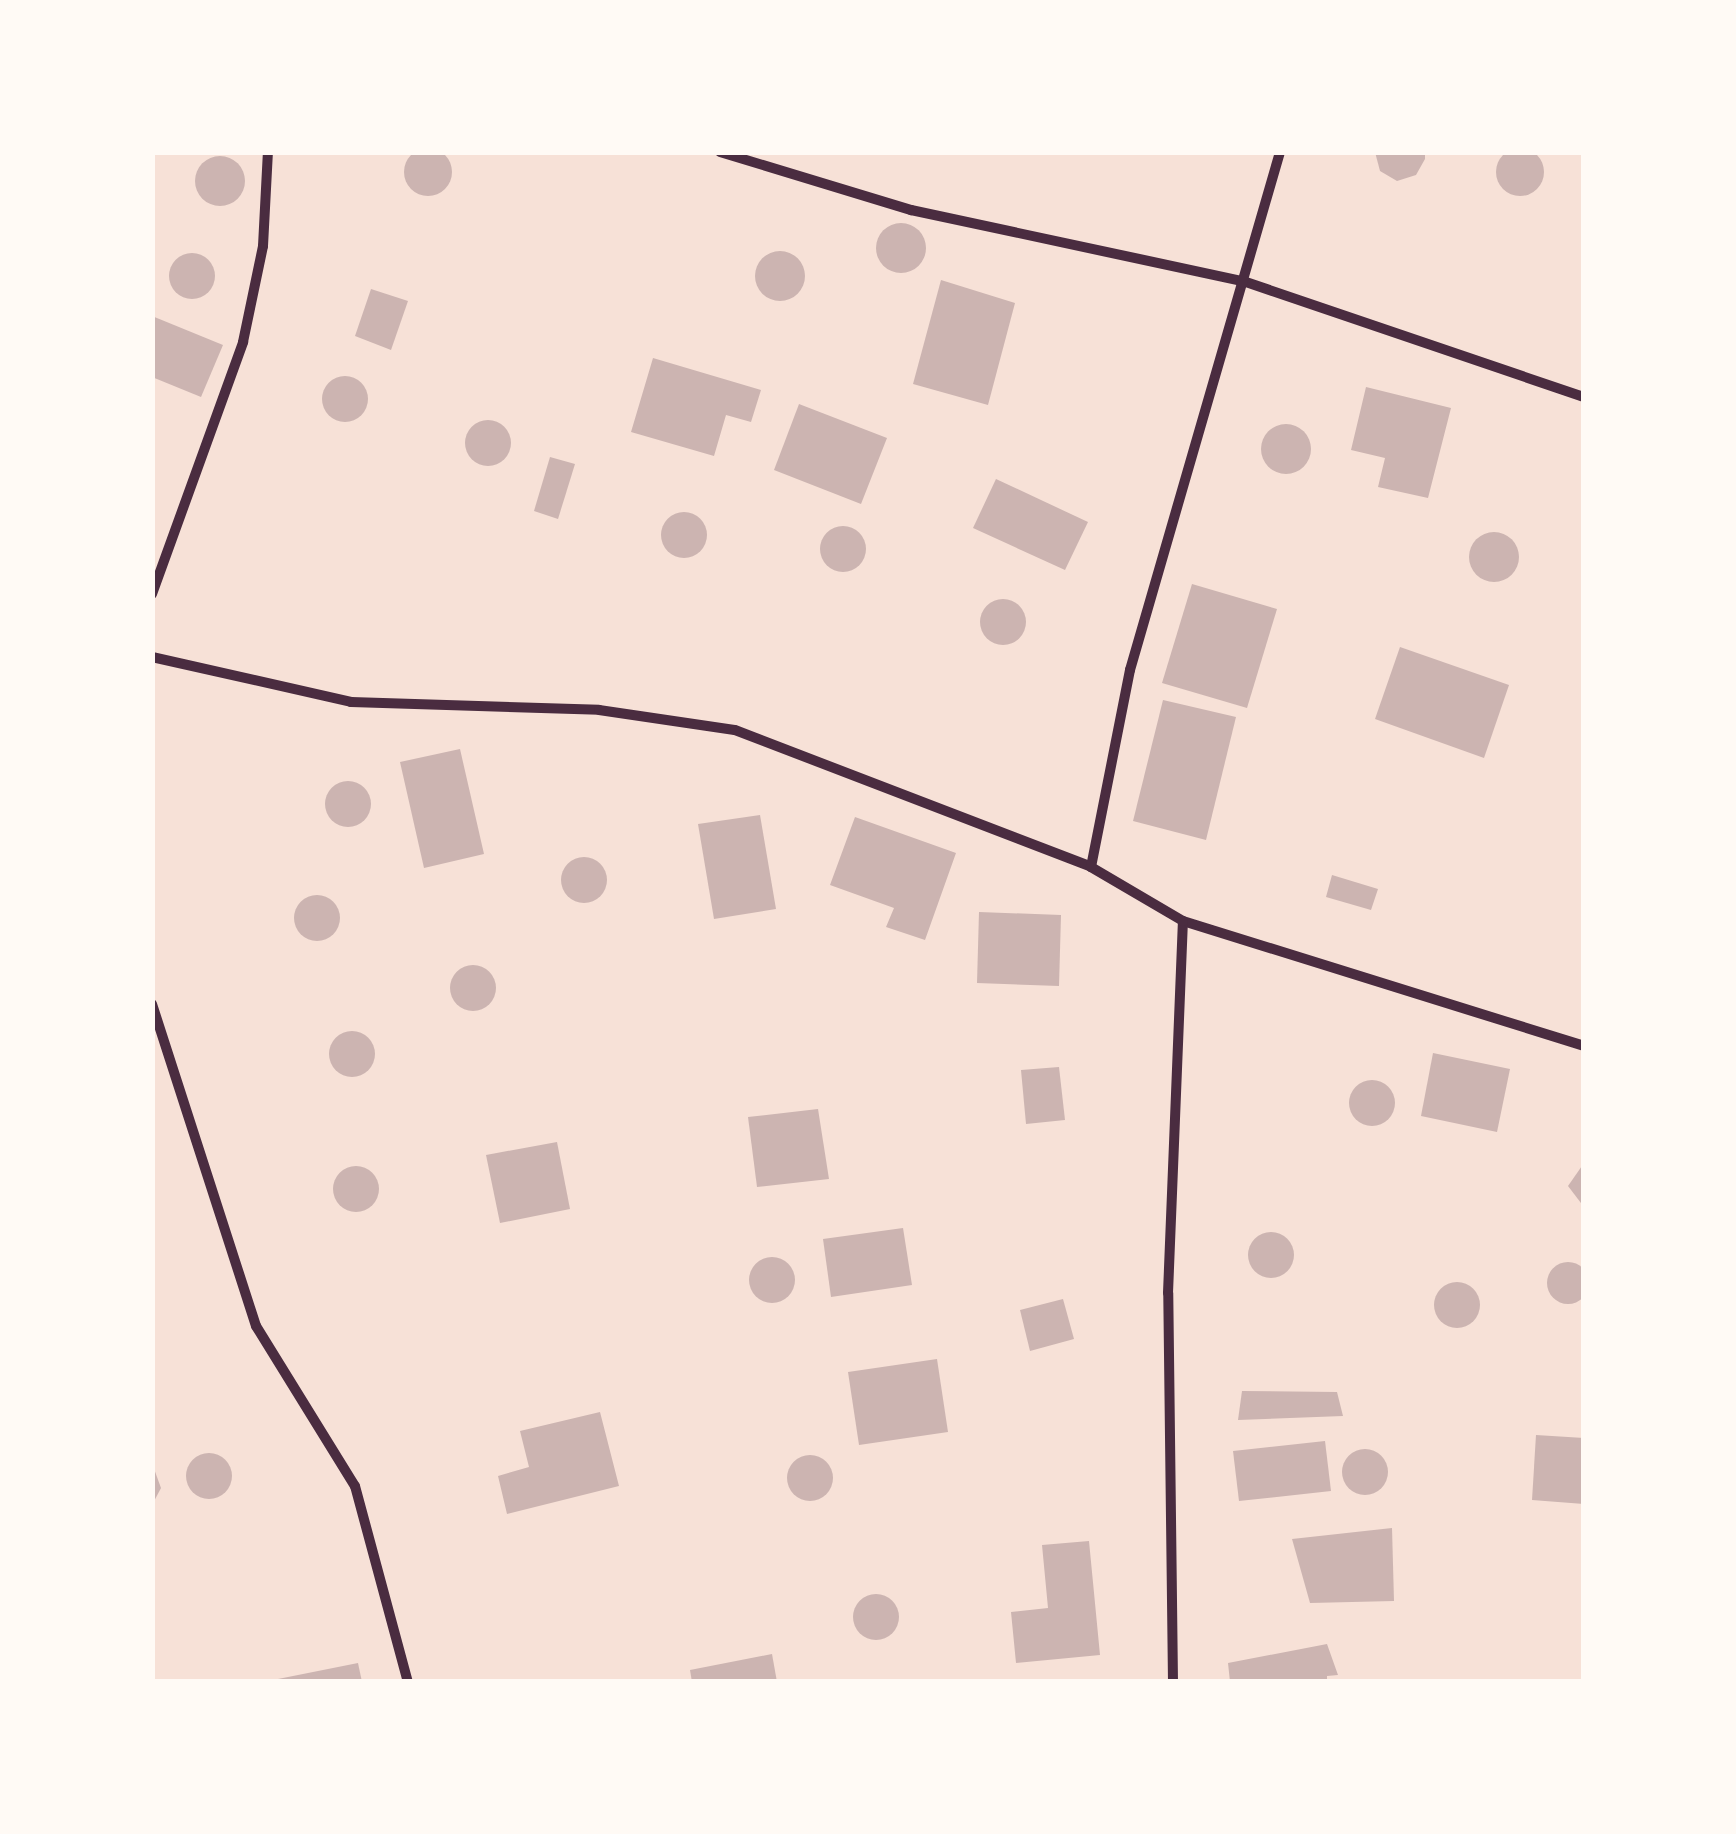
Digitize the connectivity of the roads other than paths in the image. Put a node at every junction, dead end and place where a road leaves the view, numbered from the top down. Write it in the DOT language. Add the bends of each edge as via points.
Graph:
graph roads {
  1 [pos="268,152"];
  2 [pos="720,152"];
  3 [pos="1280,152"];
  4 [pos="1243,281"];
  5 [pos="1584,398"];
  6 [pos="152,594"];
  7 [pos="152,657"];
  8 [pos="1090,867"];
  9 [pos="1183,921"];
  10 [pos="152,1004"];
  11 [pos="1584,1046"];
  12 [pos="408,1682"];
  13 [pos="1174,1682"];
  1 -- 6 [label="street" via="263,246 242,342"];
  2 -- 4 [label="street" via="911,210"];
  3 -- 4 [label="street"];
  4 -- 5 [label="street"];
  4 -- 8 [label="street" via="1130,670"];
  7 -- 8 [label="street" via="350,702 599,710 735,730"];
  8 -- 9 [label="street"];
  9 -- 11 [label="street"];
  9 -- 13 [label="street" via="1168,1293"];
  10 -- 12 [label="street" via="256,1326 355,1486"];
}
